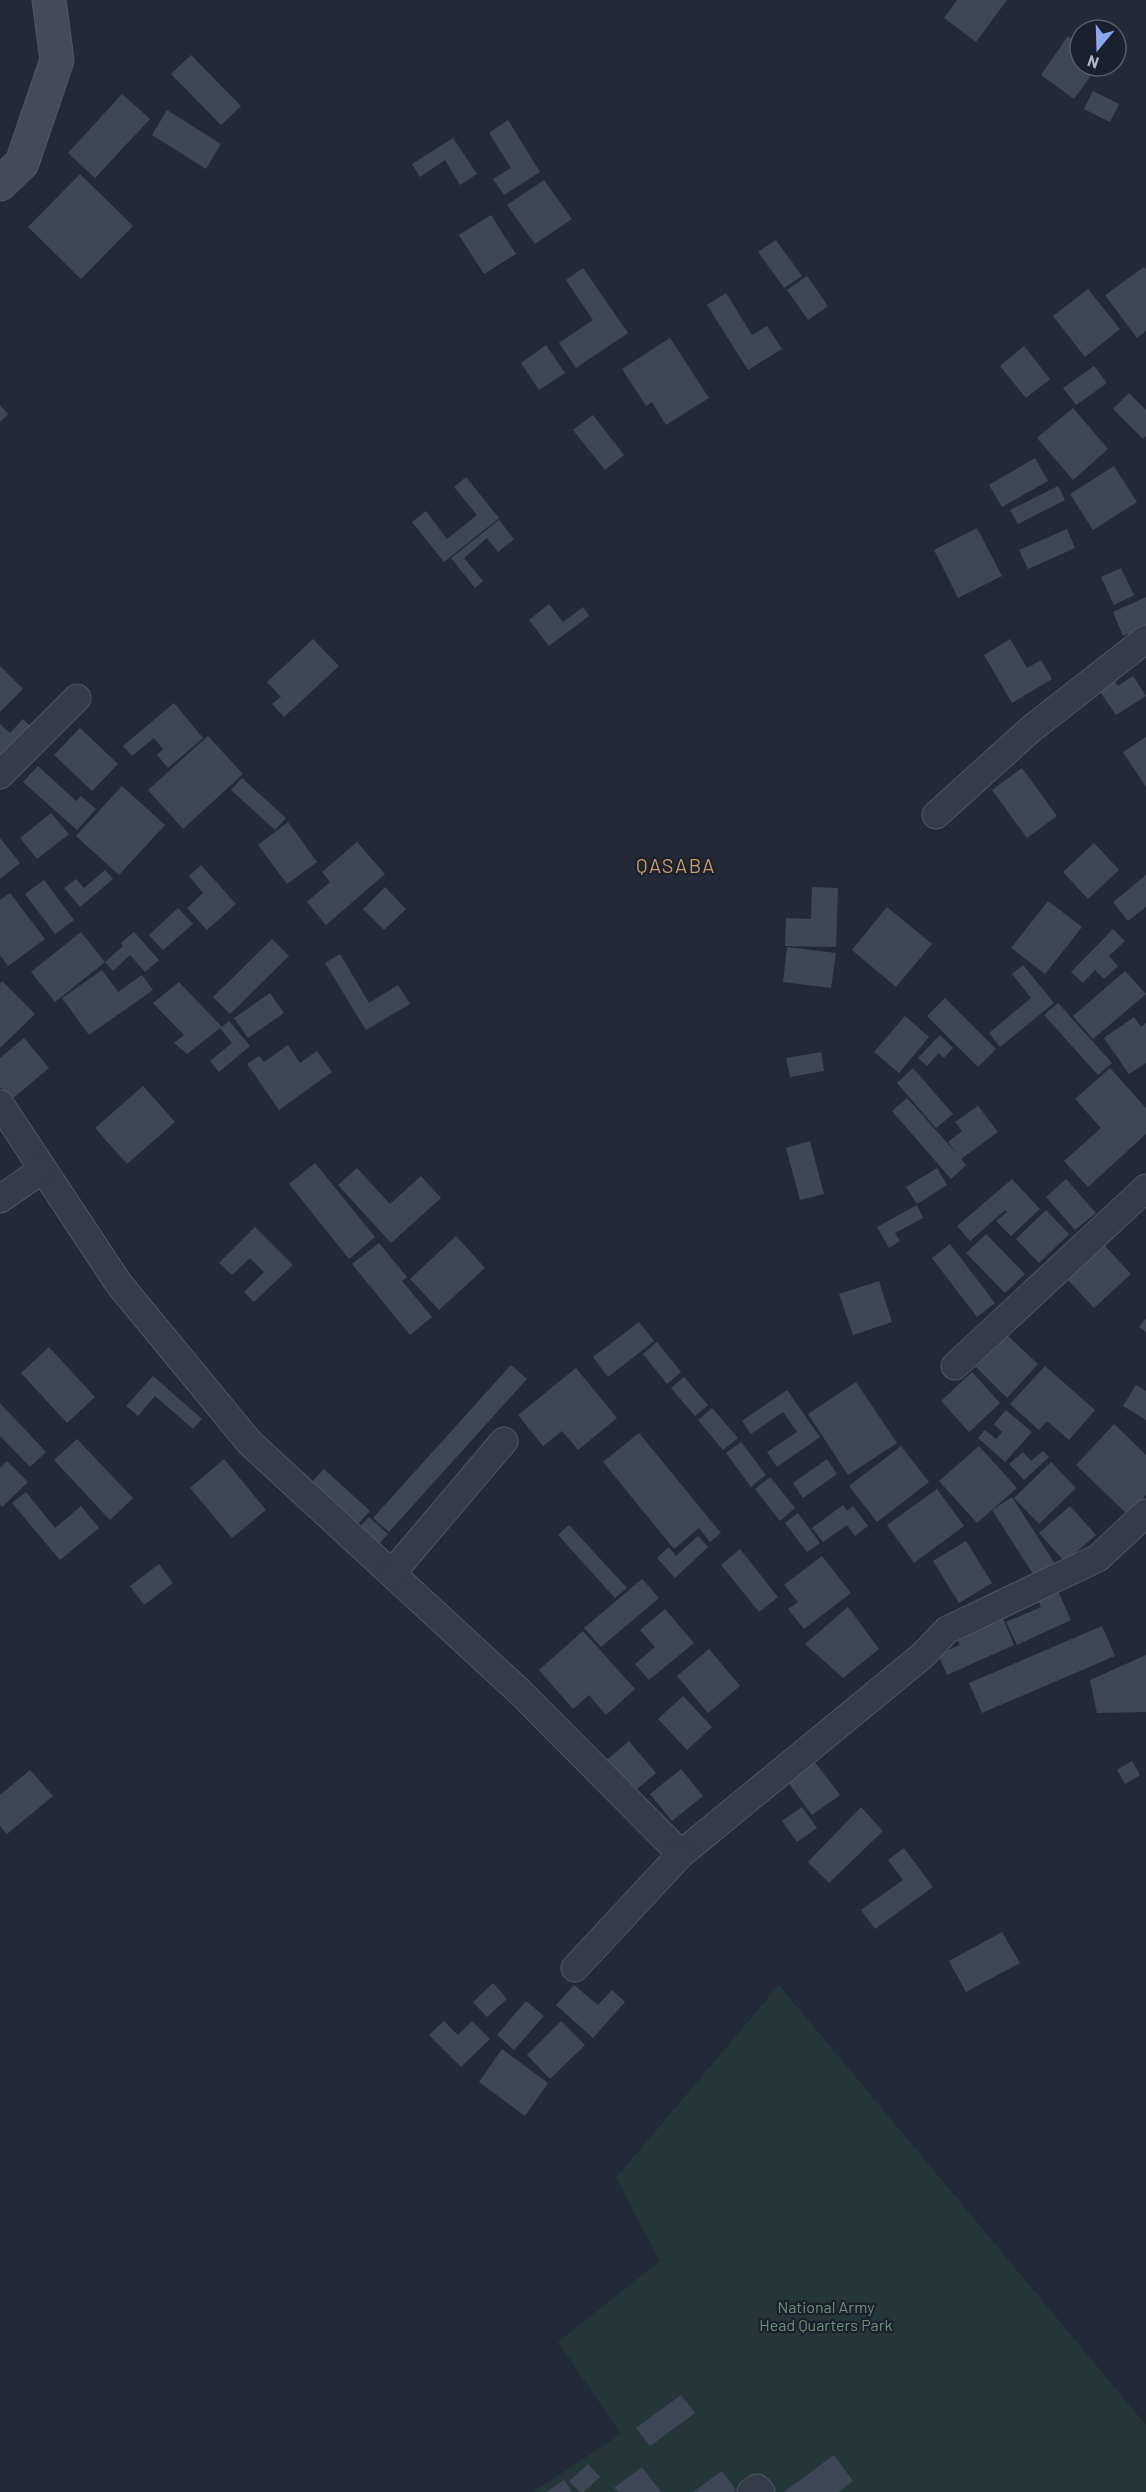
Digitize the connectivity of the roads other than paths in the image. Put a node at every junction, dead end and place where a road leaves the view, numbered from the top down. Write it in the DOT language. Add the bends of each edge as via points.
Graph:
graph roads {
  1 [pos="50,0"];
  2 [pos="0,184"];
  3 [pos="1146,639"];
  4 [pos="77,698"];
  5 [pos="0,775"];
  6 [pos="936,815"];
  7 [pos="0,1104"];
  8 [pos="42,1170"];
  9 [pos="1146,1188"];
  10 [pos="0,1199"];
  11 [pos="955,1366"];
  12 [pos="504,1441"];
  13 [pos="1146,1513"];
  14 [pos="392,1573"];
  15 [pos="681,1854"];
  16 [pos="574,1968"];
  17 [pos="752,2492"];
  18 [pos="761,2492"];
  1 -- 2 [label="street" via="57,60 22,163"];
  3 -- 6 [label="street" via="1031,729"];
  4 -- 5 [label="street"];
  7 -- 8 [label="street"];
  8 -- 10 [label="street"];
  8 -- 14 [label="street" via="119,1284 250,1443"];
  9 -- 11 [label="street"];
  12 -- 14 [label="street"];
  13 -- 15 [label="street" via="1098,1558 947,1630 922,1656"];
  14 -- 15 [label="street" via="519,1691"];
  15 -- 16 [label="street"];
  17 -- 18 [label="street" via="757,2488"];
}
